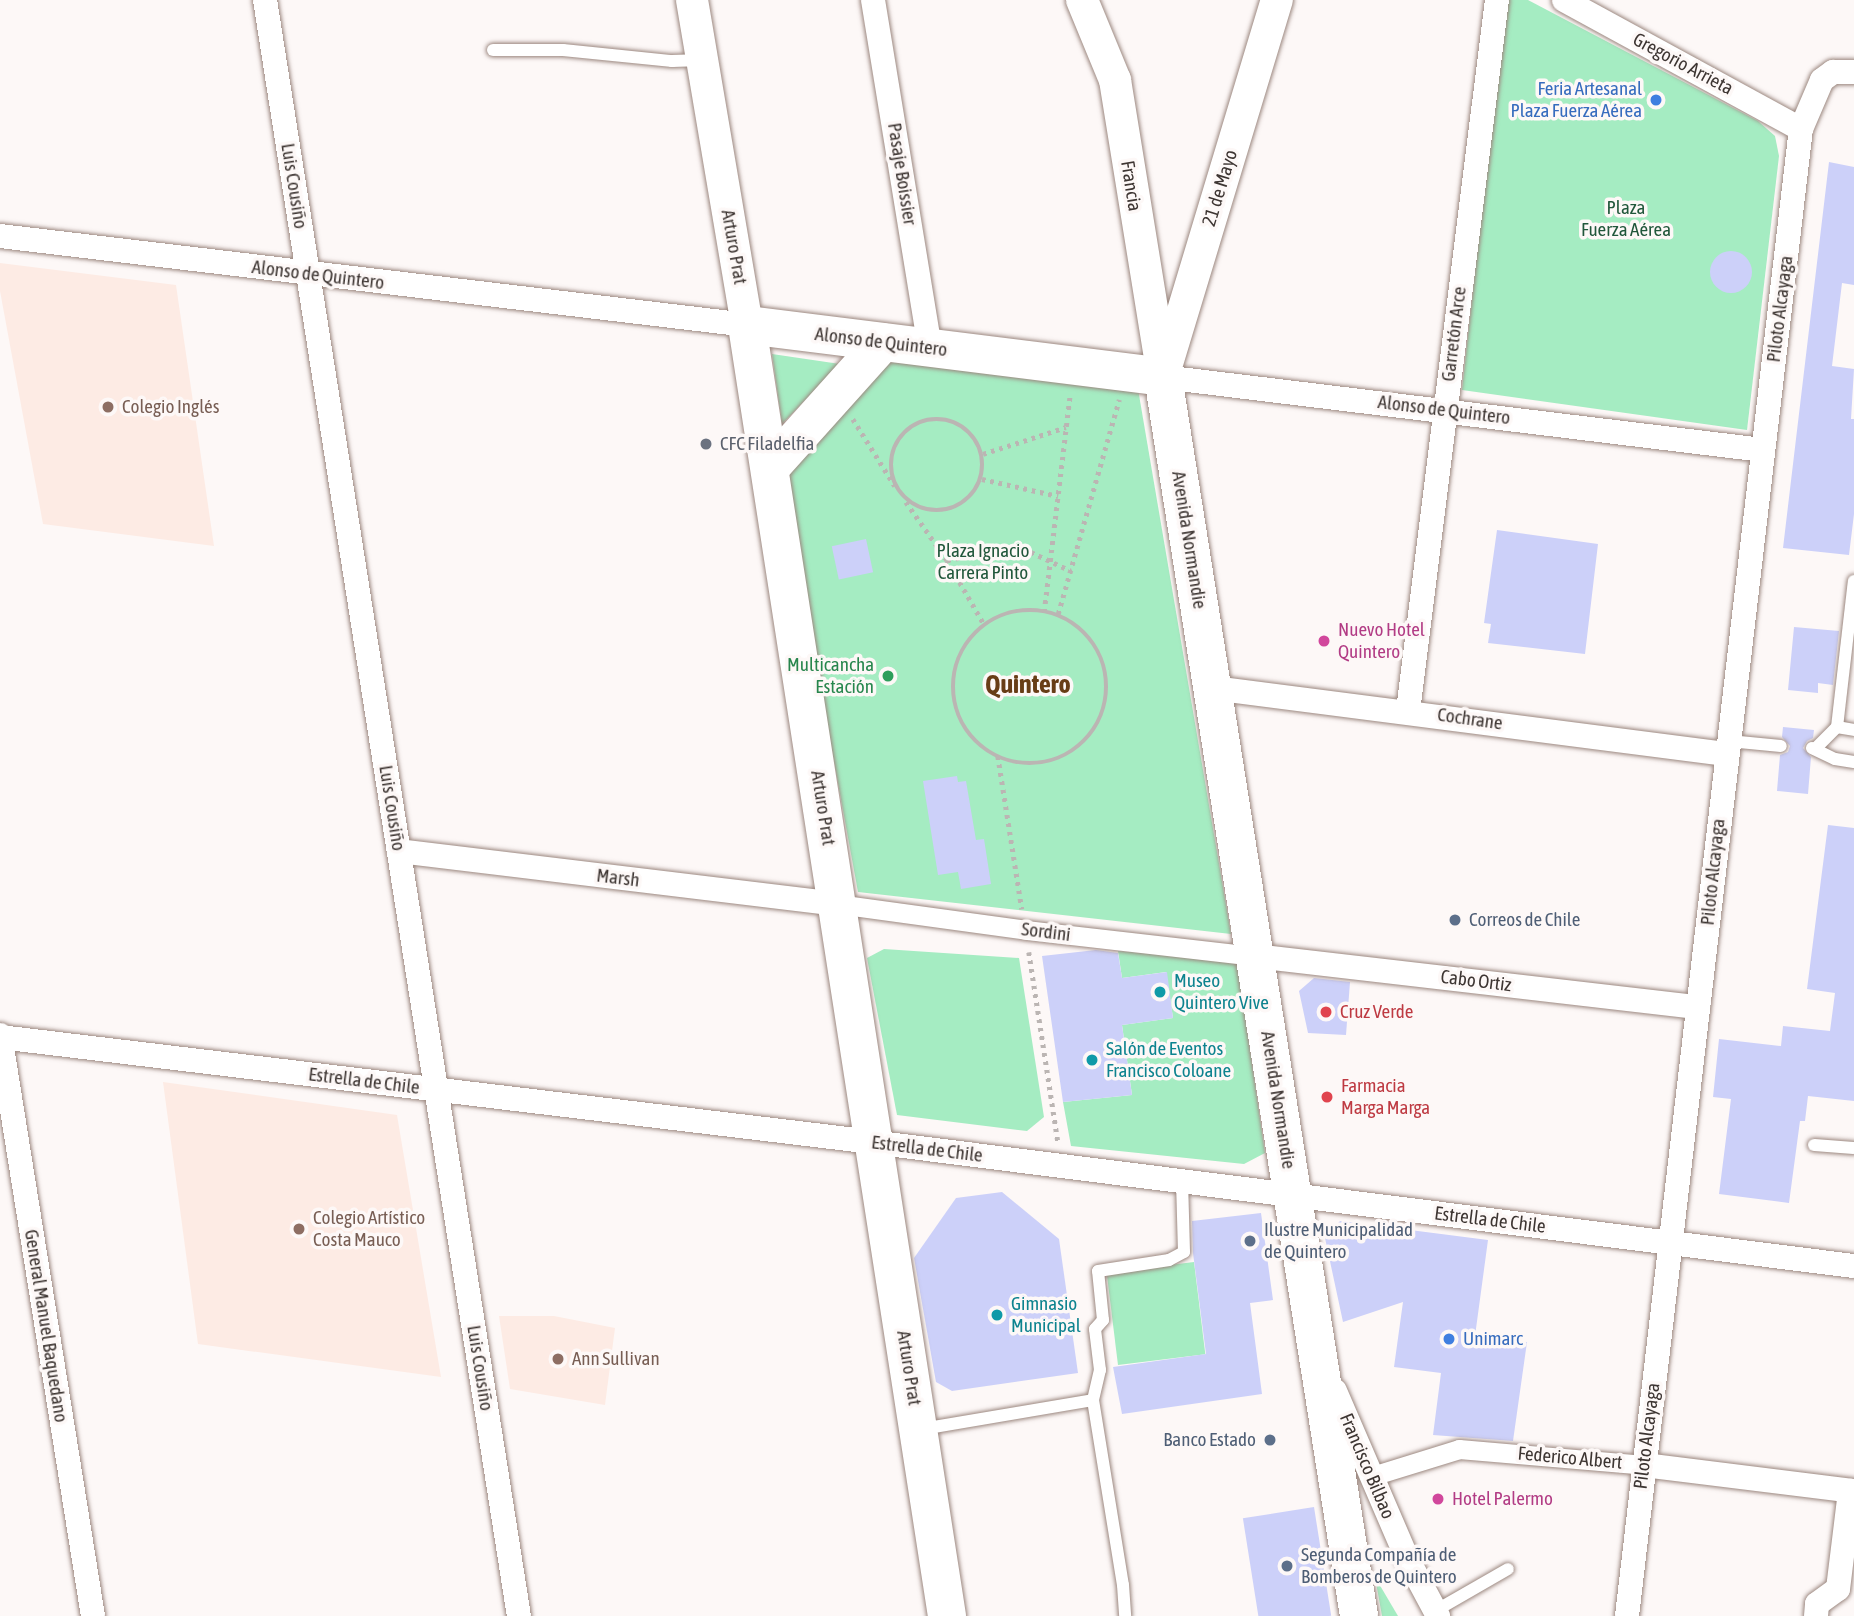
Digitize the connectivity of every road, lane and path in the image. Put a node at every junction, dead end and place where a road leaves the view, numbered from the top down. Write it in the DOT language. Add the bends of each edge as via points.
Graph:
graph roads {
  1 [pos="265,0"];
  2 [pos="692,0"];
  3 [pos="873,0"];
  4 [pos="1082,0"];
  5 [pos="1277,0"];
  6 [pos="1497,0"];
  7 [pos="1564,0"];
  8 [pos="493,50"];
  9 [pos="702,60"];
  10 [pos="1854,72"];
  11 [pos="1801,129"];
  12 [pos="0,236"];
  13 [pos="308,274"];
  14 [pos="747,325"];
  15 [pos="883,342"];
  16 [pos="930,348"];
  17 [pos="1073,366"];
  18 [pos="1145,374"];
  19 [pos="838,395"];
  20 [pos="1445,410"];
  21 [pos="1066,427"];
  22 [pos="1763,450"];
  23 [pos="983,454"];
  24 [pos="770,468"];
  25 [pos="982,480"];
  26 [pos="1058,496"];
  27 [pos="903,498"];
  28 [pos="1050,559"];
  29 [pos="947,560"];
  30 [pos="1072,571"];
  31 [pos="1854,580"];
  32 [pos="1044,612"];
  33 [pos="1058,614"];
  34 [pos="985,624"];
  35 [pos="1213,688"];
  36 [pos="1408,711"];
  37 [pos="1837,727"];
  38 [pos="1854,730"];
  39 [pos="1781,746"];
  40 [pos="1727,748"];
  41 [pos="998,756"];
  42 [pos="1854,762"];
  43 [pos="399,852"];
  44 [pos="838,905"];
  45 [pos="1026,930"];
  46 [pos="1255,956"];
  47 [pos="1698,1007"];
  48 [pos="0,1037"];
  49 [pos="436,1089"];
  50 [pos="874,1142"];
  51 [pos="1814,1145"];
  52 [pos="1854,1149"];
  53 [pos="1061,1166"];
  54 [pos="1182,1181"];
  55 [pos="1293,1196"];
  56 [pos="1671,1242"];
  57 [pos="1854,1266"];
  58 [pos="1318,1353"];
  59 [pos="1093,1400"];
  60 [pos="918,1430"];
  61 [pos="1644,1465"];
  62 [pos="1372,1476"];
  63 [pos="1852,1491"];
  64 [pos="1508,1569"];
  65 [pos="1846,1596"];
  66 [pos="1436,1614"];
  67 [pos="93,1616"];
  68 [pos="519,1616"];
  69 [pos="947,1616"];
  70 [pos="1125,1616"];
  71 [pos="1359,1616"];
  72 [pos="1627,1616"];
  73 [pos="1816,1616"];
  1 -- 13 [label="street, Luis Cousiño"];
  2 -- 9 [label="street, Arturo Prat"];
  3 -- 16 [label="street, Pasaje Boissier"];
  4 -- 18 [label="street, Francia" via="1115,80"];
  5 -- 18 [label="street, 21 de Mayo"];
  6 -- 20 [label="street, Garretón Arce"];
  7 -- 11 [label="street, Gregorio Arrieta"];
  8 -- 9 [label="lane"];
  9 -- 14 [label="street, Arturo Prat"];
  10 -- 11 [label="street, Piloto Alcayaga" via="1833,72 1822,80"];
  11 -- 22 [label="street, Piloto Alcayaga"];
  12 -- 13 [label="street, Alonso de Quintero"];
  13 -- 14 [label="street, Alonso de Quintero"];
  13 -- 43 [label="street, Luis Cousiño"];
  14 -- 15 [label="main road, Alonso de Quintero"];
  14 -- 24 [label="main road, Arturo Prat"];
  15 -- 16 [label="main road, Alonso de Quintero"];
  15 -- 19 [label="main road"];
  16 -- 17 [label="main road, Alonso de Quintero"];
  17 -- 18 [label="main road, Alonso de Quintero"];
  17 -- 21 [label="path"];
  18 -- 20 [label="street, Alonso de Quintero"];
  18 -- 30 [label="path"];
  18 -- 35 [label="main road, Avenida Normandie"];
  19 -- 24 [label="main road"];
  19 -- 27 [label="path"];
  20 -- 22 [label="street, Alonso de Quintero"];
  20 -- 36 [label="street, Garretón Arce"];
  21 -- 23 [label="path"];
  21 -- 26 [label="path"];
  22 -- 40 [label="street, Piloto Alcayaga"];
  23 -- 25 [label="path"];
  23 -- 27 [label="path" via="973,435 951,420 928,419 906,430 894,446 890,467"];
  24 -- 44 [label="main road, Arturo Prat"];
  25 -- 26 [label="path"];
  25 -- 27 [label="path" via="969,499 951,510 932,512"];
  26 -- 28 [label="path"];
  27 -- 29 [label="path"];
  28 -- 29 [label="path" via="1006,549"];
  28 -- 30 [label="path"];
  28 -- 32 [label="path"];
  29 -- 34 [label="path"];
  30 -- 33 [label="path"];
  31 -- 37 [label="lane"];
  32 -- 33 [label="path"];
  32 -- 34 [label="path" via="1009,612"];
  33 -- 41 [label="path" via="1082,628 1106,669 1108,692 1101,718 1084,743 1062,758 1028,763"];
  34 -- 41 [label="path" via="965,645 954,670 953,696 967,732"];
  35 -- 36 [label="street, Cochrane"];
  35 -- 46 [label="main road, Avenida Normandie"];
  36 -- 40 [label="street, Cochrane"];
  37 -- 38 [label="lane"];
  37 -- 42 [label="lane" via="1814,748"];
  39 -- 40 [label="lane"];
  40 -- 47 [label="street, Piloto Alcayaga"];
  41 -- 45 [label="path"];
  43 -- 44 [label="street, Marsh"];
  43 -- 49 [label="street, Luis Cousiño"];
  44 -- 45 [label="street, Sordini"];
  44 -- 50 [label="main road, Arturo Prat"];
  45 -- 46 [label="street, Sordini"];
  45 -- 53 [label="path"];
  46 -- 47 [label="street, Cabo Ortiz"];
  46 -- 55 [label="main road, Avenida Normandie"];
  47 -- 56 [label="street, Piloto Alcayaga"];
  48 -- 49 [label="street, Estrella de Chile"];
  48 -- 67 [label="street, General Manuel Baquedano"];
  49 -- 50 [label="street, Estrella de Chile"];
  49 -- 68 [label="street, Luis Cousiño"];
  50 -- 53 [label="street, Estrella de Chile"];
  50 -- 60 [label="main road, Arturo Prat"];
  51 -- 52 [label="lane"];
  53 -- 54 [label="street, Estrella de Chile"];
  54 -- 55 [label="street, Estrella de Chile"];
  54 -- 59 [label="lane" via="1184,1252 1169,1260 1098,1271 1104,1320 1095,1329 1100,1370"];
  55 -- 56 [label="street, Estrella de Chile"];
  55 -- 58 [label="main road, Avenida Normandie"];
  56 -- 57 [label="street, Estrella de Chile"];
  56 -- 61 [label="street, Piloto Alcayaga"];
  58 -- 62 [label="street, Francisco Bilbao"];
  58 -- 71 [label="main road, Avenida Normandie"];
  59 -- 60 [label="lane"];
  59 -- 70 [label="lane" via="1124,1585"];
  60 -- 69 [label="main road, Arturo Prat"];
  61 -- 62 [label="street, Federico Albert" via="1459,1449"];
  61 -- 63 [label="street, Federico Albert"];
  61 -- 72 [label="street, Piloto Alcayaga"];
  62 -- 66 [label="street, Francisco Bilbao"];
  63 -- 65 [label="street"];
  64 -- 66 [label="lane"];
  65 -- 73 [label="street" via="1817,1604"];
}
